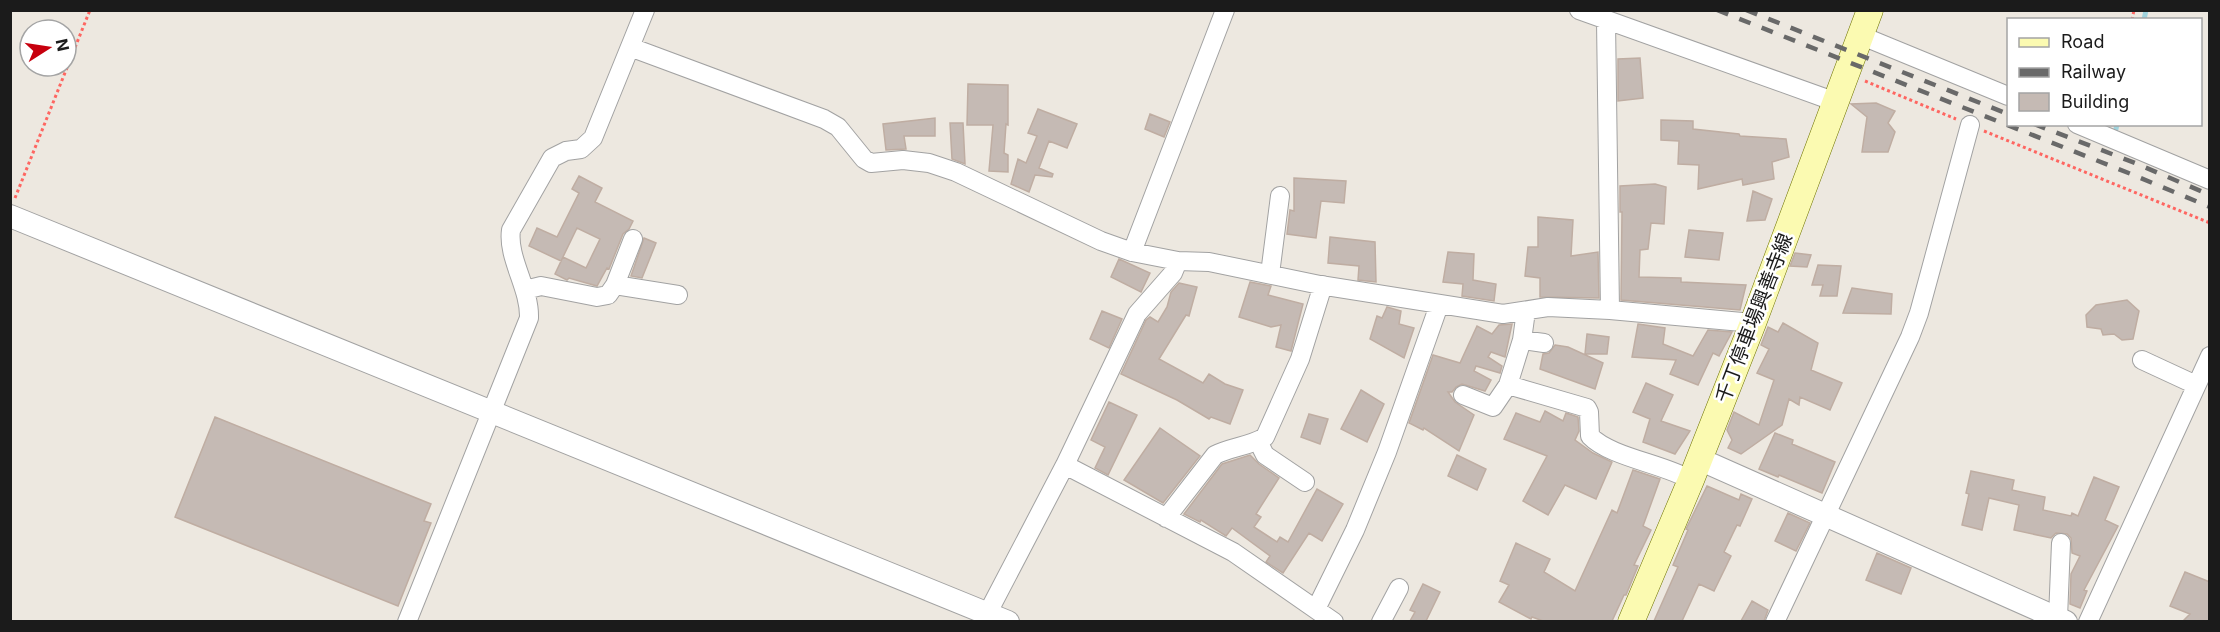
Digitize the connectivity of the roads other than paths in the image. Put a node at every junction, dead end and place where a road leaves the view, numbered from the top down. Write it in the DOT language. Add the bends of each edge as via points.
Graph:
graph roads {
  1 [pos="645,10"];
  2 [pos="1225,10"];
  3 [pos="1578,10"];
  4 [pos="1870,10"];
  5 [pos="1606,21"];
  6 [pos="1862,36"];
  7 [pos="630,47"];
  8 [pos="2007,96"];
  9 [pos="1836,102"];
  10 [pos="1970,125"];
  11 [pos="2082,126"];
  12 [pos="2210,180"];
  13 [pos="1280,196"];
  14 [pos="13,207"];
  15 [pos="633,239"];
  16 [pos="1132,252"];
  17 [pos="1178,261"];
  18 [pos="1270,274"];
  19 [pos="615,285"];
  20 [pos="1323,285"];
  21 [pos="525,290"];
  22 [pos="678,295"];
  23 [pos="1439,305"];
  24 [pos="1610,310"];
  25 [pos="1526,311"];
  26 [pos="1753,323"];
  27 [pos="1522,340"];
  28 [pos="1544,343"];
  29 [pos="2210,356"];
  30 [pos="2142,360"];
  31 [pos="1508,385"];
  32 [pos="2196,385"];
  33 [pos="1463,396"];
  34 [pos="491,411"];
  35 [pos="1258,441"];
  36 [pos="1065,465"];
  37 [pos="1695,470"];
  38 [pos="1305,482"];
  39 [pos="1824,516"];
  40 [pos="1166,518"];
  41 [pos="2061,543"];
  42 [pos="1399,588"];
  43 [pos="1316,609"];
  44 [pos="993,619"];
  45 [pos="2062,620"];
  46 [pos="407,621"];
  47 [pos="1334,621"];
  48 [pos="1381,621"];
  49 [pos="1631,621"];
  50 [pos="1775,621"];
  51 [pos="2088,621"];
  1 -- 7 [label="street"];
  2 -- 16 [label="street"];
  3 -- 5 [label="street"];
  4 -- 6 [label="main road, 千丁停車場興善寺線"];
  5 -- 9 [label="street"];
  5 -- 24 [label="street"];
  6 -- 8 [label="street"];
  6 -- 9 [label="main road, 千丁停車場興善寺線"];
  7 -- 16 [label="street" via="824,119 871,162 929,163 956,172"];
  7 -- 21 [label="street" via="593,138 581,149 552,158 511,230 510,242"];
  9 -- 26 [label="main road, 千丁停車場興善寺線"];
  10 -- 39 [label="street" via="1919,313"];
  11 -- 12 [label="street"];
  13 -- 18 [label="street"];
  14 -- 34 [label="street"];
  15 -- 19 [label="street"];
  16 -- 17 [label="street"];
  17 -- 18 [label="street" via="1209,262"];
  17 -- 36 [label="street" via="1173,273 1137,314"];
  18 -- 20 [label="street"];
  19 -- 21 [label="street" via="608,295 597,297 541,286"];
  19 -- 22 [label="street"];
  20 -- 23 [label="street"];
  20 -- 35 [label="street" via="1300,359 1265,437"];
  21 -- 34 [label="street" via="529,318"];
  23 -- 25 [label="street" via="1503,314"];
  23 -- 43 [label="street" via="1387,452"];
  24 -- 25 [label="street" via="1548,307"];
  24 -- 26 [label="street"];
  25 -- 27 [label="street"];
  26 -- 37 [label="main road, 千丁停車場興善寺線"];
  27 -- 28 [label="street"];
  27 -- 31 [label="street"];
  29 -- 32 [label="street"];
  30 -- 32 [label="street"];
  31 -- 33 [label="street" via="1492,407"];
  31 -- 37 [label="street" via="1587,408 1590,436 1595,442 1678,472"];
  32 -- 51 [label="street"];
  34 -- 44 [label="street"];
  34 -- 46 [label="street"];
  35 -- 38 [label="street" via="1265,455"];
  35 -- 40 [label="street" via="1215,455"];
  36 -- 40 [label="street"];
  36 -- 44 [label="street"];
  37 -- 39 [label="street"];
  37 -- 49 [label="main road, 千丁停車場興善寺線"];
  39 -- 45 [label="street"];
  39 -- 50 [label="street"];
  40 -- 43 [label="street" via="1233,552"];
  41 -- 45 [label="street"];
  42 -- 48 [label="street"];
  43 -- 47 [label="street"];
}
